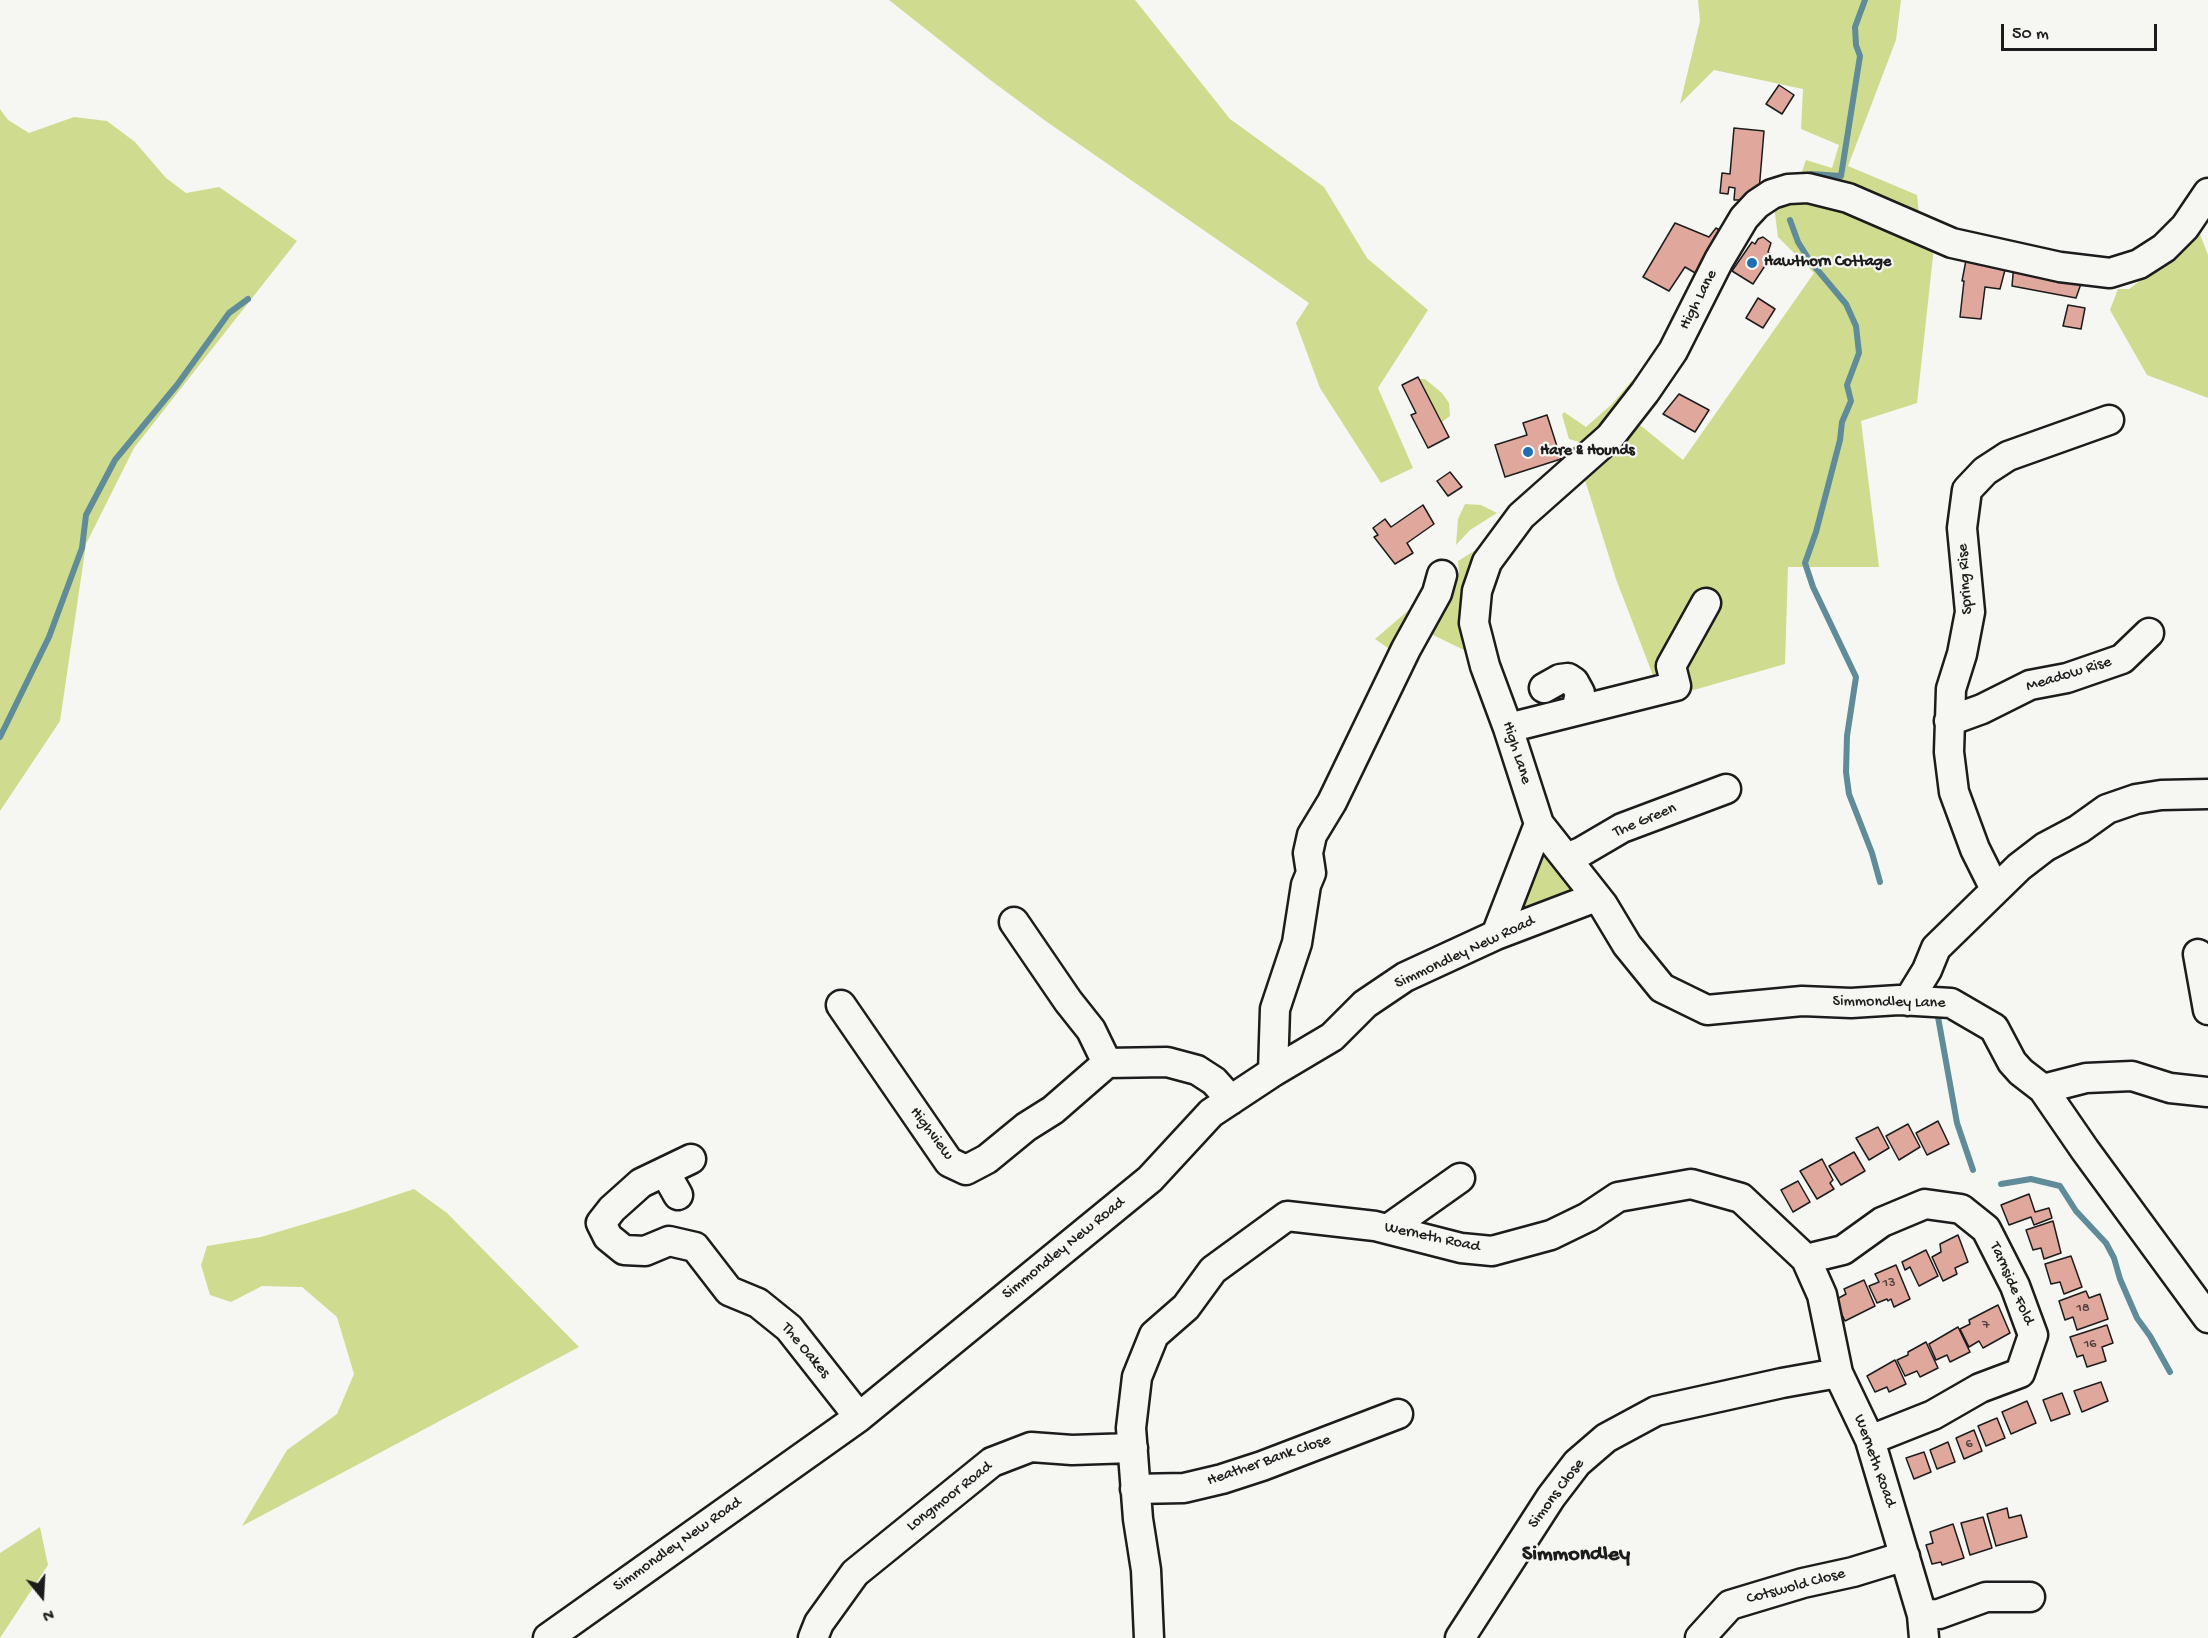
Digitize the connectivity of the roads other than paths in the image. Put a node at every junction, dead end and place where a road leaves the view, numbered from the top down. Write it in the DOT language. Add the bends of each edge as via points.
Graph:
graph roads {
  1 [pos="2208,193"];
  2 [pos="2109,420"];
  3 [pos="1442,575"];
  4 [pos="1706,603"];
  5 [pos="2150,633"];
  6 [pos="1544,688"];
  7 [pos="1576,711"];
  8 [pos="1949,721"];
  9 [pos="1508,728"];
  10 [pos="1726,789"];
  11 [pos="2208,794"];
  12 [pos="1539,824"];
  13 [pos="1566,858"];
  14 [pos="1995,889"];
  15 [pos="1596,897"];
  16 [pos="1014,922"];
  17 [pos="1496,935"];
  18 [pos="2198,954"];
  19 [pos="1908,1001"];
  20 [pos="841,1005"];
  21 [pos="2208,1010"];
  22 [pos="1107,1063"];
  23 [pos="1273,1072"];
  24 [pos="2043,1089"];
  25 [pos="2208,1092"];
  26 [pos="1231,1100"];
  27 [pos="691,1159"];
  28 [pos="1460,1178"];
  29 [pos="1388,1229"];
  30 [pos="1806,1259"];
  31 [pos="2208,1318"];
  32 [pos="1838,1373"];
  33 [pos="1398,1414"];
  34 [pos="859,1417"];
  35 [pos="1870,1440"];
  36 [pos="1133,1448"];
  37 [pos="1136,1489"];
  38 [pos="1905,1556"];
  39 [pos="2030,1597"];
  40 [pos="1923,1627"];
  41 [pos="548,1638"];
  42 [pos="813,1638"];
  43 [pos="1149,1638"];
  44 [pos="1460,1638"];
  45 [pos="1700,1638"];
  1 -- 9 [label="street, High Lane" via="2186,227 2164,248 2139,264 2110,273 2060,267 1952,243 1848,198 1808,188 1772,194 1757,204 1739,226 1674,351 1646,392 1610,437 1521,516 1486,562 1477,591 1474,622"];
  2 -- 8 [label="street, Spring Rise" via="2008,456 1985,471 1967,490 1962,528 1970,612 1951,689"];
  3 -- 23 [label="street" via="1437,593 1312,835 1308,853 1311,873 1297,943 1275,1009"];
  4 -- 7 [label="street" via="1671,666 1676,686"];
  5 -- 8 [label="street, Meadow Rise" via="2122,659 2030,686"];
  6 -- 7 [label="street" via="1560,679 1574,682 1580,693"];
  7 -- 9 [label="street"];
  8 -- 14 [label="street, Spring Rise" via="1954,792"];
  9 -- 12 [label="street, High Lane"];
  10 -- 13 [label="street, The Green" via="1622,828"];
  11 -- 14 [label="street" via="2161,795 2107,809 2045,847"];
  12 -- 13 [label="street, Simmondley Lane"];
  12 -- 17 [label="street"];
  13 -- 15 [label="street, Simmondley Lane"];
  14 -- 19 [label="street" via="1936,948"];
  15 -- 17 [label="street, Simmondley New Road"];
  15 -- 19 [label="street, Simmondley Lane" via="1627,945 1662,988 1707,1010 1802,1001"];
  16 -- 22 [label="street" via="1091,1030"];
  17 -- 23 [label="street, Simmondley New Road" via="1405,977 1365,1004 1332,1037"];
  18 -- 21 [label="street"];
  19 -- 24 [label="street, Simmondley Lane" via="1951,1003 1994,1028 2020,1072"];
  20 -- 22 [label="street, Highview" via="949,1162 966,1170 1053,1110"];
  22 -- 26 [label="street" via="1167,1062 1197,1070"];
  23 -- 26 [label="street, Simmondley New Road"];
  24 -- 25 [label="street" via="2086,1078 2132,1076 2170,1088"];
  24 -- 31 [label="street, Simmondley Lane"];
  26 -- 34 [label="street, Simmondley New Road" via="1211,1113 1141,1186"];
  27 -- 34 [label="street, The Oakes" via="672,1184 641,1183 590,1225 624,1250 645,1251 669,1241 695,1247 729,1291 758,1303 789,1328"];
  28 -- 29 [label="street"];
  29 -- 30 [label="street, Werneth Road" via="1461,1248 1492,1251 1551,1235 1617,1197 1690,1184 1742,1198"];
  29 -- 36 [label="street, Werneth Road" via="1287,1216 1213,1270 1186,1307 1154,1335 1137,1377 1131,1428"];
  30 -- 32 [label="street, Werneth Road" via="1822,1295"];
  30 -- 35 [label="street, Tarnside Fold" via="1843,1250 1882,1222 1925,1204 1961,1209 1986,1230 2015,1286 2033,1335 2020,1373"];
  32 -- 35 [label="street, Werneth Road"];
  32 -- 44 [label="street, Simons Close" via="1656,1411 1606,1438 1577,1463 1551,1497"];
  33 -- 37 [label="street, Heather Bank Close" via="1222,1479 1184,1488"];
  34 -- 41 [label="street, Simmondley New Road"];
  35 -- 38 [label="street, Werneth Road"];
  36 -- 37 [label="street, Werneth Road"];
  36 -- 42 [label="street, Longmoor Road" via="1031,1447 992,1462 855,1573 819,1623"];
  37 -- 43 [label="street, Werneth Road"];
  38 -- 40 [label="street, Werneth Road"];
  38 -- 45 [label="street, Cotswold Close" via="1730,1605"];
  39 -- 40 [label="street" via="1986,1597 1939,1614"];
}
